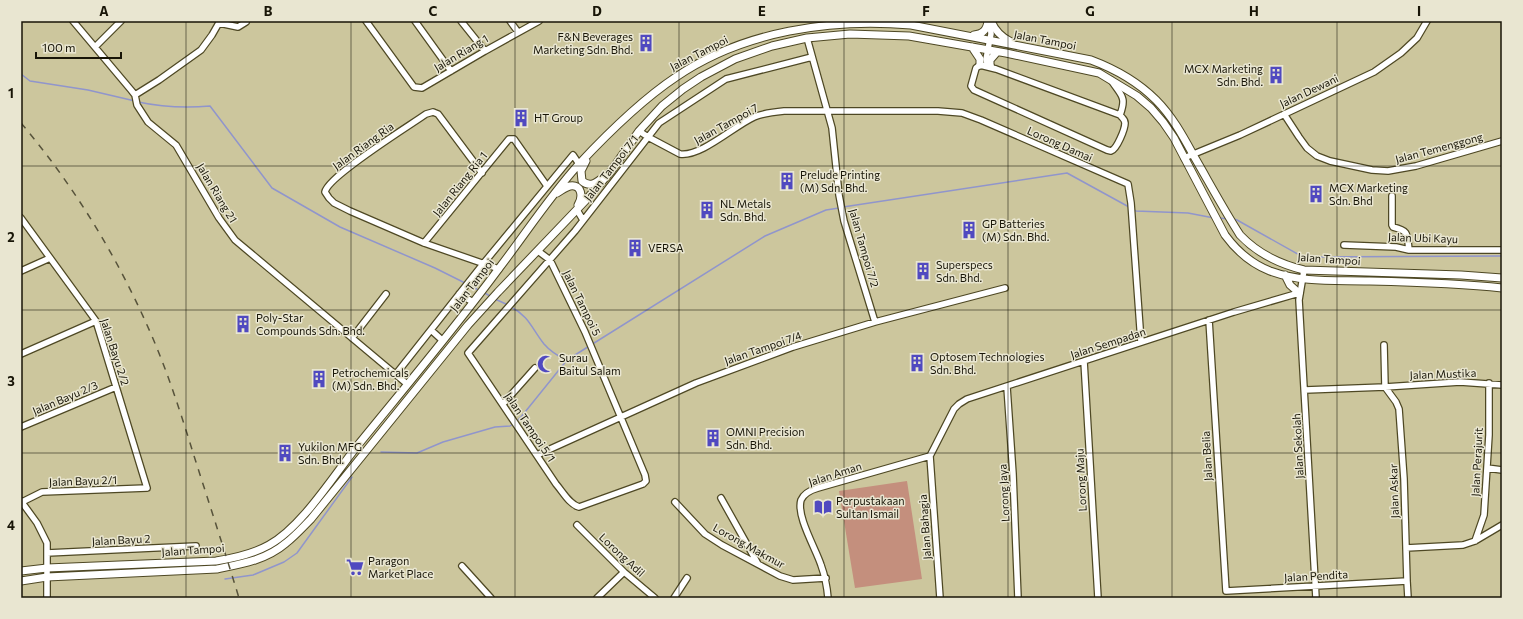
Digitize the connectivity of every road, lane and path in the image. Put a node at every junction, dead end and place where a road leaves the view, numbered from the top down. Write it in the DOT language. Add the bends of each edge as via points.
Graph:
graph roads {
  1 [pos="73,21"];
  2 [pos="120,21"];
  3 [pos="366,21"];
  4 [pos="415,21"];
  5 [pos="461,21"];
  6 [pos="510,21"];
  7 [pos="539,21"];
  8 [pos="990,21"];
  9 [pos="1427,21"];
  10 [pos="219,22"];
  11 [pos="246,22"];
  12 [pos="518,32"];
  13 [pos="970,36"];
  14 [pos="807,38"];
  15 [pos="990,40"];
  16 [pos="1018,45"];
  17 [pos="95,47"];
  18 [pos="972,47"];
  19 [pos="988,50"];
  20 [pos="485,51"];
  21 [pos="997,52"];
  22 [pos="812,57"];
  23 [pos="980,65"];
  24 [pos="993,67"];
  25 [pos="452,71"];
  26 [pos="1110,78"];
  27 [pos="135,97"];
  28 [pos="828,110"];
  29 [pos="1284,114"];
  30 [pos="1120,115"];
  31 [pos="639,131"];
  32 [pos="648,137"];
  33 [pos="1502,142"];
  34 [pos="592,152"];
  35 [pos="1193,154"];
  36 [pos="1184,158"];
  37 [pos="579,164"];
  38 [pos="611,171"];
  39 [pos="482,173"];
  40 [pos="547,186"];
  41 [pos="554,195"];
  42 [pos="1392,196"];
  43 [pos="575,211"];
  44 [pos="21,218"];
  45 [pos="583,220"];
  46 [pos="424,243"];
  47 [pos="1344,245"];
  48 [pos="1409,250"];
  49 [pos="1502,250"];
  50 [pos="538,251"];
  51 [pos="50,258"];
  52 [pos="550,260"];
  53 [pos="483,264"];
  54 [pos="499,270"];
  55 [pos="1304,270"];
  56 [pos="21,271"];
  57 [pos="1285,275"];
  58 [pos="1502,278"];
  59 [pos="1302,279"];
  60 [pos="1005,288"];
  61 [pos="1502,288"];
  62 [pos="1299,293"];
  63 [pos="386,294"];
  64 [pos="459,294"];
  65 [pos="473,302"];
  66 [pos="1209,320"];
  67 [pos="96,321"];
  68 [pos="876,322"];
  69 [pos="431,330"];
  70 [pos="352,338"];
  71 [pos="442,340"];
  72 [pos="1141,342"];
  73 [pos="1384,345"];
  74 [pos="468,353"];
  75 [pos="21,354"];
  76 [pos="1084,362"];
  77 [pos="535,368"];
  78 [pos="396,374"];
  79 [pos="407,384"];
  80 [pos="1489,384"];
  81 [pos="1502,385"];
  82 [pos="116,387"];
  83 [pos="1007,387"];
  84 [pos="1386,387"];
  85 [pos="1305,390"];
  86 [pos="503,405"];
  87 [pos="621,416"];
  88 [pos="21,427"];
  89 [pos="537,455"];
  90 [pos="930,456"];
  91 [pos="1487,468"];
  92 [pos="1502,470"];
  93 [pos="147,488"];
  94 [pos="721,498"];
  95 [pos="22,502"];
  96 [pos="675,502"];
  97 [pos="579,507"];
  98 [pos="577,525"];
  99 [pos="1502,525"];
  100 [pos="1475,541"];
  101 [pos="196,546"];
  102 [pos="1406,548"];
  103 [pos="47,553"];
  104 [pos="758,564"];
  105 [pos="462,566"];
  106 [pos="47,568"];
  107 [pos="21,572"];
  108 [pos="624,572"];
  109 [pos="47,577"];
  110 [pos="687,578"];
  111 [pos="826,578"];
  112 [pos="21,581"];
  113 [pos="1407,581"];
  114 [pos="1315,586"];
  115 [pos="1226,592"];
  116 [pos="47,598"];
  117 [pos="491,598"];
  118 [pos="597,598"];
  119 [pos="655,598"];
  120 [pos="674,598"];
  121 [pos="828,598"];
  122 [pos="940,598"];
  123 [pos="1018,598"];
  124 [pos="1098,598"];
  125 [pos="1316,598"];
  126 [pos="1408,598"];
  1 -- 17 [label="street, Jalan Riang 21"];
  2 -- 17 [label="street"];
  3 -- 25 [label="street, Jalan Riang 1" via="414,87 422,88"];
  4 -- 25 [label="street"];
  5 -- 20 [label="street"];
  6 -- 12 [label="street"];
  7 -- 12 [label="street, Jalan Riang 1"];
  8 -- 13 [label="main road" via="981,34"];
  8 -- 15 [label="street"];
  8 -- 16 [label="main road" via="1000,36"];
  9 -- 29 [label="street, Jalan Dewani" via="1417,38 1374,72"];
  10 -- 11 [label="street" via="238,27"];
  10 -- 27 [label="street" via="201,50"];
  12 -- 20 [label="street, Jalan Riang 1"];
  13 -- 15 [label="main road, Jalan Tampoi"];
  13 -- 34 [label="main road, Jalan Tampoi" via="886,23 802,28 768,36 731,48 677,76 650,96"];
  14 -- 18 [label="main road, Jalan Tampoi" via="890,34"];
  14 -- 22 [label="street, Jalan Tampoi 7/2"];
  14 -- 31 [label="main road, Jalan Tampoi" via="772,46 735,59 701,77 662,106"];
  15 -- 16 [label="main road, Jalan Tampoi"];
  15 -- 19 [label="street"];
  16 -- 35 [label="main road, Jalan Tampoi" via="1091,60 1126,77 1156,101 1177,127"];
  17 -- 27 [label="street, Jalan Riang 21"];
  18 -- 19 [label="main road, Jalan Tampoi"];
  18 -- 23 [label="main road" via="980,59"];
  19 -- 21 [label="main road, Jalan Tampoi"];
  19 -- 24 [label="street" via="986,60"];
  20 -- 25 [label="street, Jalan Riang 1"];
  21 -- 24 [label="main road" via="990,60"];
  21 -- 26 [label="main road, Jalan Tampoi" via="1089,70"];
  22 -- 28 [label="street, Jalan Tampoi 7/2"];
  22 -- 32 [label="street, Jalan Tampoi 7/1" via="726,79 659,123"];
  23 -- 24 [label="street"];
  23 -- 30 [label="street" via="976,68 971,86 974,90 1111,151 1116,148 1125,125"];
  24 -- 30 [label="street"];
  26 -- 30 [label="street" via="1124,99"];
  26 -- 36 [label="main road, Jalan Tampoi" via="1137,96 1163,122"];
  27 -- 70 [label="street, Jalan Riang 21" via="137,106 148,122 176,145 235,240"];
  28 -- 32 [label="street, Jalan Tampoi 7" via="767,113 752,118 697,152 685,154 680,154"];
  28 -- 68 [label="street, Jalan Tampoi 7/2" via="844,221"];
  28 -- 72 [label="street, Lorong Damai" via="962,113 1126,183 1131,203"];
  29 -- 33 [label="street, Jalan Temenggong" via="1298,137 1317,156 1372,170 1416,166"];
  29 -- 35 [label="street, Jalan Dewani"];
  31 -- 32 [label="street, Jalan Tampoi 7"];
  31 -- 38 [label="main road, Jalan Tampoi"];
  32 -- 45 [label="street, Jalan Tampoi 7/1"];
  34 -- 37 [label="main road, Jalan Tampoi"];
  34 -- 38 [label="main road" via="581,171 582,181 587,184 596,183"];
  35 -- 36 [label="street, Jalan Dewani"];
  35 -- 55 [label="main road, Jalan Tampoi" via="1231,222 1250,246 1285,265"];
  36 -- 57 [label="main road, Jalan Tampoi" via="1233,246 1268,270"];
  37 -- 40 [label="street" via="572,155"];
  37 -- 41 [label="main road, Jalan Tampoi"];
  38 -- 43 [label="main road, Jalan Tampoi"];
  39 -- 40 [label="street, Jalan Riang Ria 1" via="512,138"];
  39 -- 46 [label="street, Jalan Riang Ria 1"];
  39 -- 46 [label="street, Jalan Riang Ria" via="438,114 433,112 426,114 350,166 326,188 328,198 334,203"];
  40 -- 53 [label="street"];
  41 -- 43 [label="main road" via="570,186 579,189 581,197"];
  41 -- 54 [label="main road, Jalan Tampoi"];
  42 -- 48 [label="street" via="1392,225 1406,232"];
  43 -- 45 [label="street"];
  43 -- 50 [label="main road, Jalan Tampoi"];
  44 -- 51 [label="street, Jalan Bayu 2/2"];
  45 -- 52 [label="street, Jalan Tampoi 7/1"];
  46 -- 53 [label="street, Jalan Riang Ria"];
  47 -- 48 [label="street, Jalan Ubi Kayu"];
  48 -- 49 [label="street, Jalan Ubi Kayu"];
  50 -- 52 [label="street, Jalan Tampoi 5"];
  50 -- 109 [label="main road, Jalan Tampoi" via="488,303 311,519 279,549 244,564 217,569"];
  51 -- 56 [label="street"];
  51 -- 67 [label="street, Jalan Bayu 2/2"];
  52 -- 74 [label="street, Jalan Tampoi 7/1"];
  52 -- 87 [label="street, Jalan Tampoi 5" via="596,356"];
  53 -- 54 [label="street, Jalan Riang Ria"];
  53 -- 64 [label="street"];
  54 -- 65 [label="main road, Jalan Tampoi"];
  55 -- 58 [label="main road, Jalan Tampoi"];
  55 -- 59 [label="street"];
  57 -- 59 [label="main road, Jalan Tampoi"];
  57 -- 62 [label="main road" via="1290,285"];
  59 -- 61 [label="main road, Jalan Tampoi"];
  59 -- 62 [label="street"];
  60 -- 68 [label="street, Jalan Tampoi 7/4"];
  62 -- 66 [label="street, Jalan Sempadan"];
  62 -- 85 [label="street, Jalan Sekolah"];
  63 -- 70 [label="street"];
  64 -- 65 [label="street"];
  64 -- 69 [label="street"];
  65 -- 71 [label="main road, Jalan Tampoi"];
  66 -- 72 [label="street, Jalan Sempadan"];
  66 -- 115 [label="street, Jalan Belia"];
  67 -- 75 [label="street"];
  67 -- 82 [label="street, Jalan Bayu 2/2"];
  68 -- 87 [label="street, Jalan Tampoi 7/4" via="726,371"];
  69 -- 71 [label="street"];
  69 -- 78 [label="street"];
  70 -- 78 [label="street, Jalan Riang 21"];
  71 -- 79 [label="main road, Jalan Tampoi"];
  72 -- 76 [label="street, Jalan Sempadan"];
  73 -- 84 [label="street, Jalan Askar"];
  74 -- 86 [label="street, Jalan Tampoi 5/1"];
  76 -- 83 [label="street, Jalan Sempadan"];
  76 -- 124 [label="street, Lorong Maju"];
  77 -- 86 [label="street"];
  78 -- 79 [label="street, Jalan Riang 21"];
  79 -- 106 [label="main road, Jalan Tampoi" via="315,501 293,526 268,546 242,556 216,561"];
  80 -- 81 [label="street, Jalan Mustika"];
  80 -- 84 [label="street, Jalan Mustika" via="1460,382"];
  80 -- 91 [label="street, Jalan Perajurit"];
  82 -- 88 [label="street, Jalan Bayu 2/3"];
  82 -- 93 [label="street, Jalan Bayu 2/2"];
  83 -- 90 [label="street, Jalan Sempadan" via="967,399 959,404"];
  83 -- 123 [label="street, Lorong Jaya"];
  84 -- 85 [label="street"];
  84 -- 102 [label="street, Jalan Askar" via="1399,409"];
  85 -- 114 [label="street, Jalan Sekolah"];
  86 -- 89 [label="street, Jalan Tampoi 5/1"];
  87 -- 89 [label="street, Jalan Tampoi 7/4"];
  87 -- 97 [label="street, Jalan Tampoi 5" via="646,481 644,484"];
  89 -- 97 [label="street, Jalan Tampoi 5/1" via="574,506"];
  90 -- 111 [label="street, Jalan Aman" via="805,494 800,508"];
  90 -- 122 [label="street, Jalan Bahagia"];
  91 -- 92 [label="street"];
  91 -- 100 [label="street, Jalan Perajurit" via="1484,515"];
  93 -- 95 [label="street, Jalan Bayu 2/1" via="42,492"];
  94 -- 104 [label="street"];
  95 -- 103 [label="street" via="47,543"];
  96 -- 104 [label="street, Lorong Makmur" via="705,534"];
  98 -- 108 [label="street, Lorong Adil"];
  99 -- 100 [label="street"];
  100 -- 102 [label="street" via="1463,545"];
  101 -- 103 [label="street, Jalan Bayu 2"];
  102 -- 113 [label="street, Jalan Askar"];
  103 -- 106 [label="street"];
  104 -- 111 [label="street, Lorong Makmur" via="793,580"];
  105 -- 117 [label="street"];
  106 -- 107 [label="main road, Jalan Tampoi"];
  106 -- 109 [label="street"];
  108 -- 118 [label="street"];
  108 -- 119 [label="street, Lorong Adil"];
  109 -- 112 [label="main road, Jalan Tampoi"];
  109 -- 116 [label="street"];
  110 -- 120 [label="street"];
  111 -- 121 [label="street, Jalan Aman"];
  113 -- 114 [label="street, Jalan Pendita"];
  113 -- 126 [label="street, Jalan Askar"];
  114 -- 115 [label="street, Jalan Pendita"];
  114 -- 125 [label="street, Jalan Sekolah"];
}
